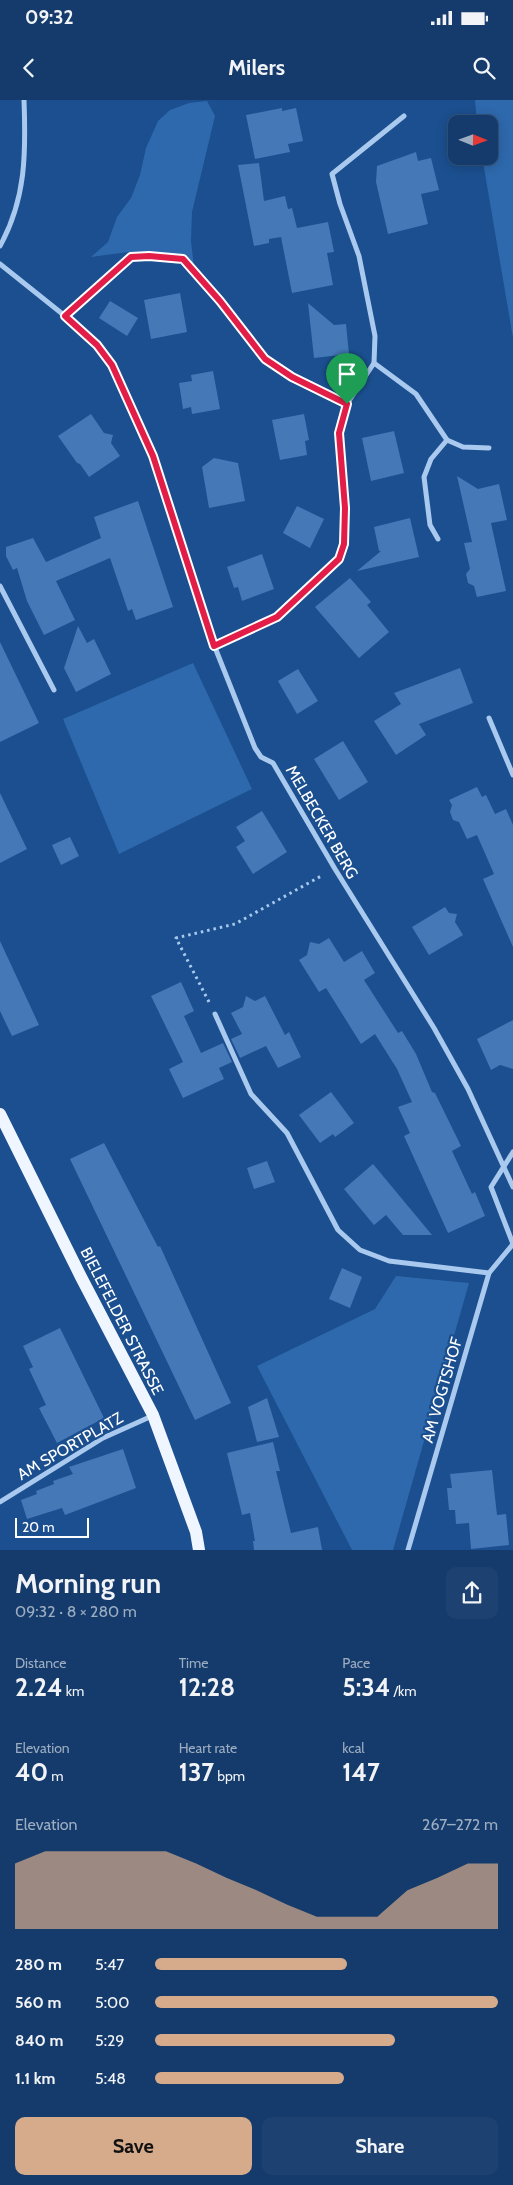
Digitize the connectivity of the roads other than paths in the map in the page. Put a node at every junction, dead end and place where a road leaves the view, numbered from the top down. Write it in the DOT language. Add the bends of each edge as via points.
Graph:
graph roads {
  1 [pos="24,100"];
  2 [pos="404,116"];
  3 [pos="0,246"];
  4 [pos="0,264"];
  5 [pos="374,363"];
  6 [pos="447,440"];
  7 [pos="489,448"];
  8 [pos="438,539"];
  9 [pos="0,586"];
  10 [pos="214,646"];
  11 [pos="54,690"];
  12 [pos="489,718"];
  13 [pos="513,774"];
  14 [pos="215,1014"];
  15 [pos="0,1114"];
  16 [pos="513,1152"];
  17 [pos="504,1167"];
  18 [pos="513,1187"];
  19 [pos="513,1244"];
  20 [pos="489,1273"];
  21 [pos="153,1415"];
  22 [pos="0,1502"];
  23 [pos="199,1550"];
  24 [pos="408,1550"];
  1 -- 3 [label="street" via="26,143 22,188 10,228"];
  2 -- 5 [label="street" via="332,174 359,256 372,314"];
  4 -- 10 [label="street, MELBECKER BERG" via="65,316 97,345 112,365 153,456"];
  5 -- 6 [label="street" via="416,394"];
  5 -- 10 [label="street" via="347,404 339,433 345,508 344,544 339,559 277,617"];
  6 -- 7 [label="street" via="463,447"];
  6 -- 8 [label="street" via="432,458 424,477 430,526"];
  9 -- 11 [label="street"];
  10 -- 17 [label="street, MELBECKER BERG" via="255,748 261,757 273,763 434,1028 468,1089"];
  12 -- 13 [label="street"];
  14 -- 20 [label="street" via="251,1094 287,1133 338,1230 360,1250 389,1261"];
  15 -- 21 [label="main road, BIELEFELDER STRASSE"];
  16 -- 17 [label="street, AM VOGTSHOF"];
  17 -- 18 [label="street"];
  17 -- 19 [label="street, AM VOGTSHOF" via="491,1187"];
  19 -- 20 [label="street, AM VOGTSHOF"];
  20 -- 24 [label="street, AM VOGTSHOF"];
  21 -- 22 [label="street, AM SPORTPLATZ" via="103,1438"];
  21 -- 23 [label="main road, BIELEFELDER STRASSE" via="196,1532"];
}
